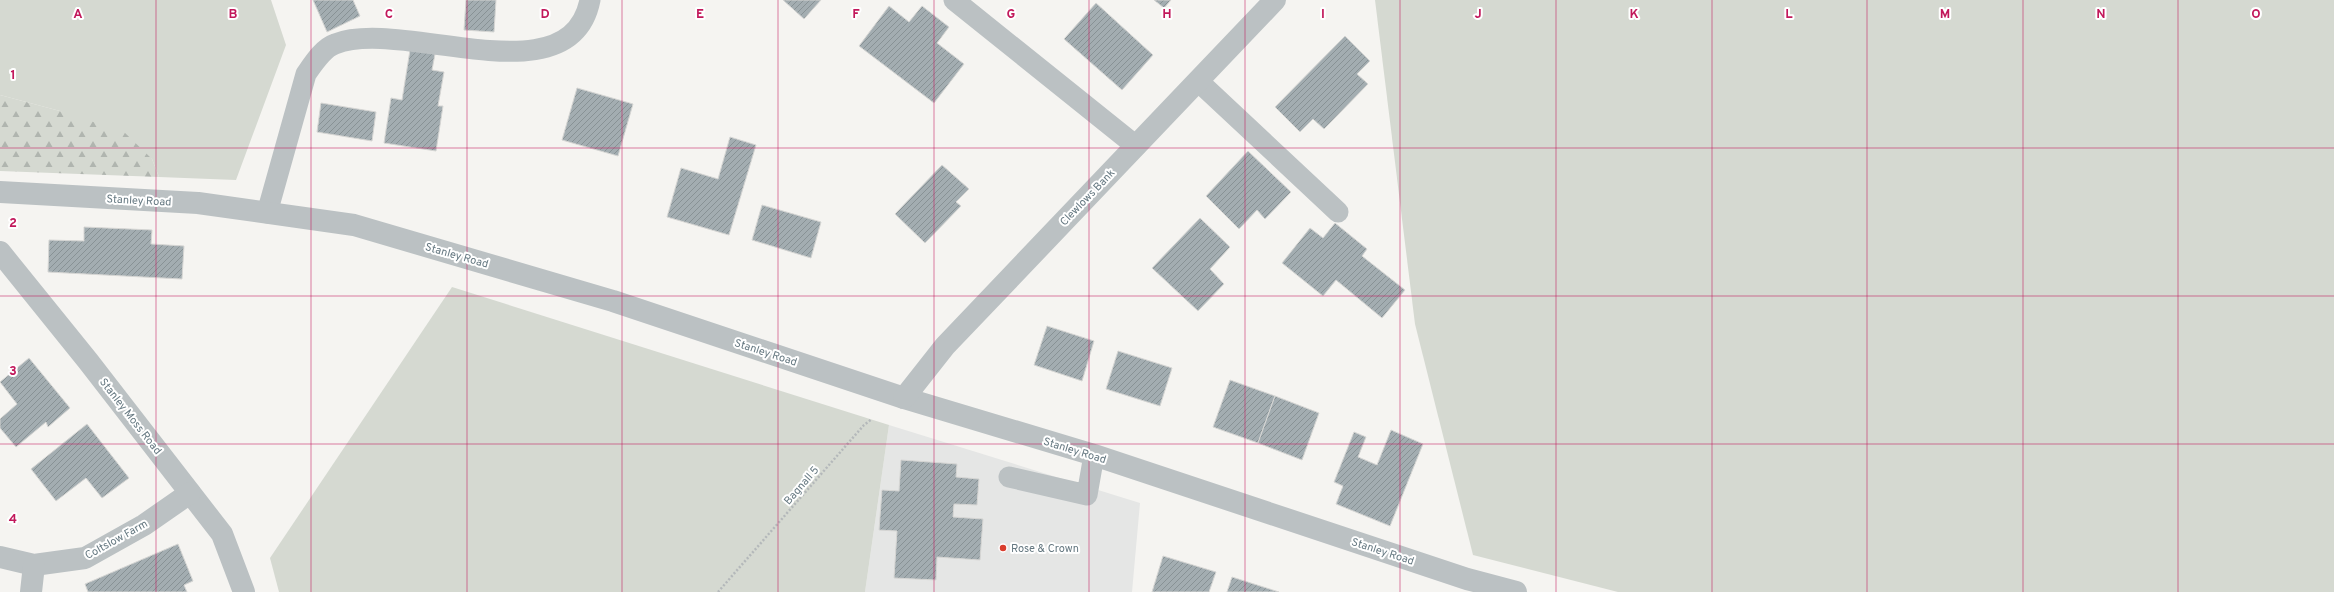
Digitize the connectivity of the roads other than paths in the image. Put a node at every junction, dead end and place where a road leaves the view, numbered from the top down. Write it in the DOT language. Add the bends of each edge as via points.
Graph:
graph roads {
  1 [pos="590,0"];
  2 [pos="954,0"];
  3 [pos="1275,0"];
  4 [pos="1198,81"];
  5 [pos="1136,146"];
  6 [pos="0,192"];
  7 [pos="1338,212"];
  8 [pos="267,213"];
  9 [pos="0,252"];
  10 [pos="904,398"];
  11 [pos="1094,455"];
  12 [pos="1009,476"];
  13 [pos="190,493"];
  14 [pos="0,557"];
  15 [pos="34,565"];
  16 [pos="31,592"];
  17 [pos="244,592"];
  18 [pos="1516,592"];
  1 -- 8 [label="lane" via="588,13 568,38 550,48 519,52 400,39 357,39 334,44 315,61 306,74"];
  2 -- 5 [label="lane"];
  3 -- 4 [label="street, Clewlows Bank"];
  4 -- 5 [label="street, Clewlows Bank"];
  4 -- 7 [label="lane"];
  5 -- 10 [label="street, Clewlows Bank" via="945,346"];
  6 -- 8 [label="street, Stanley Road" via="198,203"];
  8 -- 10 [label="street, Stanley Road" via="362,227 613,301"];
  9 -- 13 [label="street, Stanley Moss Road"];
  10 -- 11 [label="street, Stanley Road"];
  11 -- 12 [label="lane" via="1087,495"];
  11 -- 18 [label="street, Stanley Road" via="1466,579"];
  13 -- 15 [label="street, Coltslow Farm" via="144,524 85,558"];
  13 -- 17 [label="street, Stanley Moss Road" via="222,534"];
  14 -- 15 [label="street, Coltslow Farm"];
  15 -- 16 [label="street"];
}
